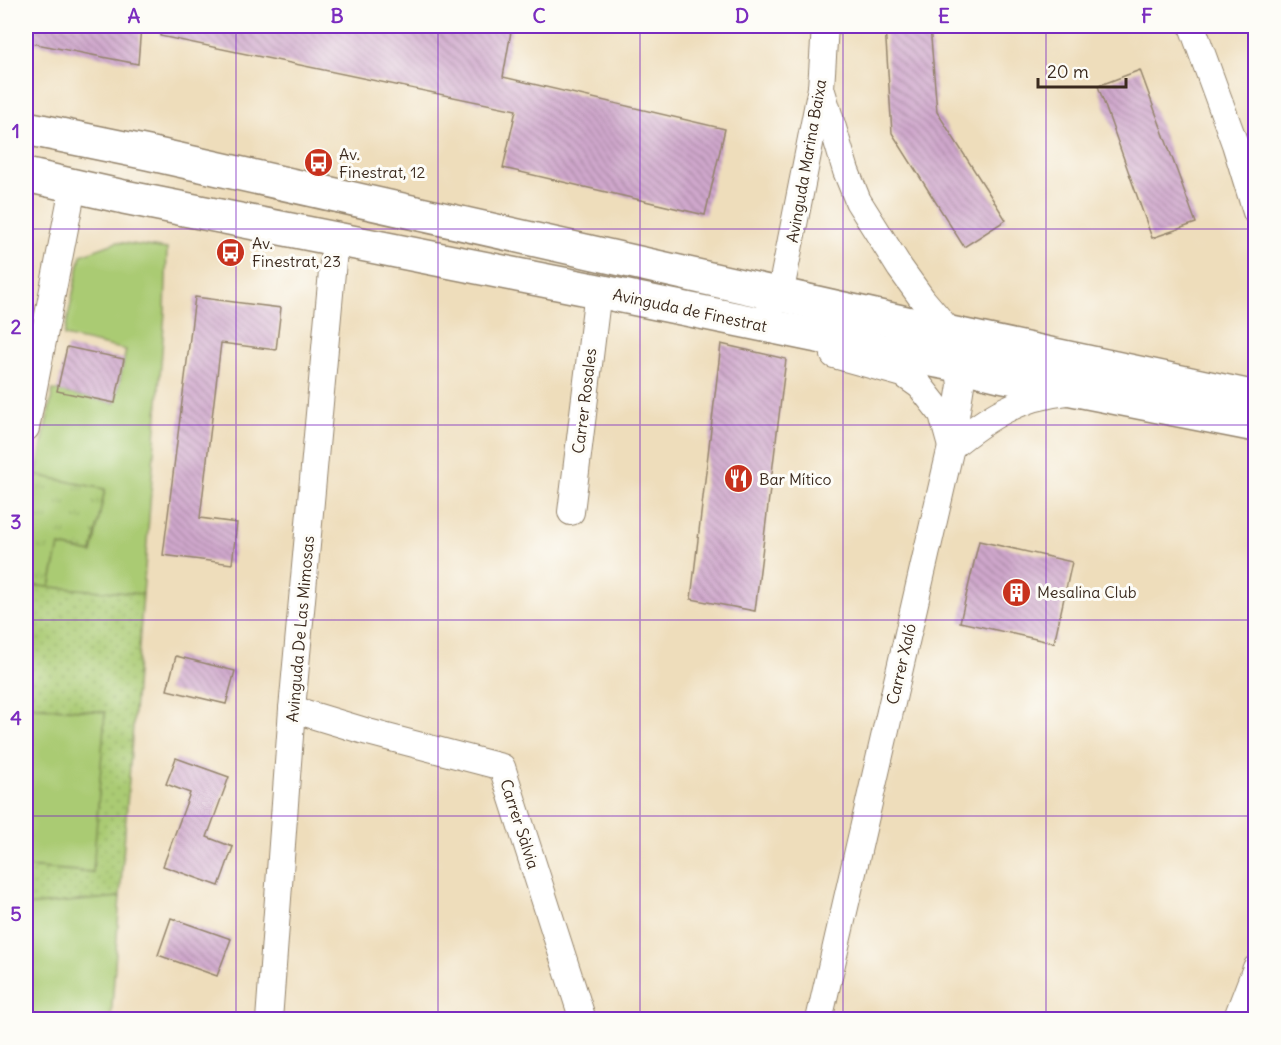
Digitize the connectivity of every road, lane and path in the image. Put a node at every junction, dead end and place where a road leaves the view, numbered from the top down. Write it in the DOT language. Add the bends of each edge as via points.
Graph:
graph roads {
  1 [pos="825,26"];
  2 [pos="1192,26"];
  3 [pos="821,88"];
  4 [pos="26,128"];
  5 [pos="26,175"];
  6 [pos="73,187"];
  7 [pos="1256,212"];
  8 [pos="334,239"];
  9 [pos="598,291"];
  10 [pos="780,295"];
  11 [pos="726,317"];
  12 [pos="951,333"];
  13 [pos="822,337"];
  14 [pos="998,344"];
  15 [pos="959,364"];
  16 [pos="1079,390"];
  17 [pos="1256,398"];
  18 [pos="942,414"];
  19 [pos="1256,425"];
  20 [pos="26,428"];
  21 [pos="951,447"];
  22 [pos="571,512"];
  23 [pos="292,709"];
  24 [pos="1256,968"];
  25 [pos="269,1020"];
  26 [pos="584,1020"];
  27 [pos="819,1020"];
  28 [pos="1236,1020"];
  1 -- 3 [label="street, Avinguda Marina Baixa"];
  2 -- 7 [label="street"];
  3 -- 10 [label="street, Avinguda Marina Baixa"];
  3 -- 12 [label="street" via="858,201 900,268"];
  4 -- 10 [label="main road, Avinguda de Finestrat"];
  5 -- 6 [label="main road, Avinguda de Finestrat"];
  6 -- 8 [label="main road, Avinguda de Finestrat"];
  6 -- 20 [label="street"];
  8 -- 9 [label="main road, Avinguda de Finestrat"];
  8 -- 23 [label="street, Avinguda De Las Mimosas"];
  9 -- 11 [label="main road, Avinguda de Finestrat"];
  9 -- 22 [label="street, Carrer Rosales"];
  10 -- 11 [label="street, Avinguda de Finestrat" via="770,308"];
  10 -- 12 [label="main road, Avinguda de Finestrat"];
  10 -- 13 [label="street, Avinguda de Finestrat" via="784,307"];
  11 -- 13 [label="main road, Avinguda de Finestrat"];
  11 -- 18 [label="street" via="762,335 903,374 920,386"];
  12 -- 14 [label="main road, Avinguda de Finestrat"];
  12 -- 15 [label="street, Carrer Xaló"];
  13 -- 15 [label="main road, Avinguda de Finestrat"];
  14 -- 15 [label="street"];
  14 -- 17 [label="main road, Avinguda de Finestrat"];
  15 -- 16 [label="main road, Avinguda de Finestrat"];
  15 -- 18 [label="street" via="940,389"];
  15 -- 21 [label="street, Carrer Xaló" via="961,385"];
  16 -- 19 [label="main road, Avinguda de Finestrat"];
  16 -- 21 [label="street" via="1050,394 1008,408"];
  18 -- 21 [label="street"];
  21 -- 27 [label="street, Carrer Xaló"];
  23 -- 25 [label="street, Avinguda De Las Mimosas"];
  23 -- 26 [label="street, Carrer Sàlvia" via="502,767"];
  24 -- 28 [label="street"];
}
